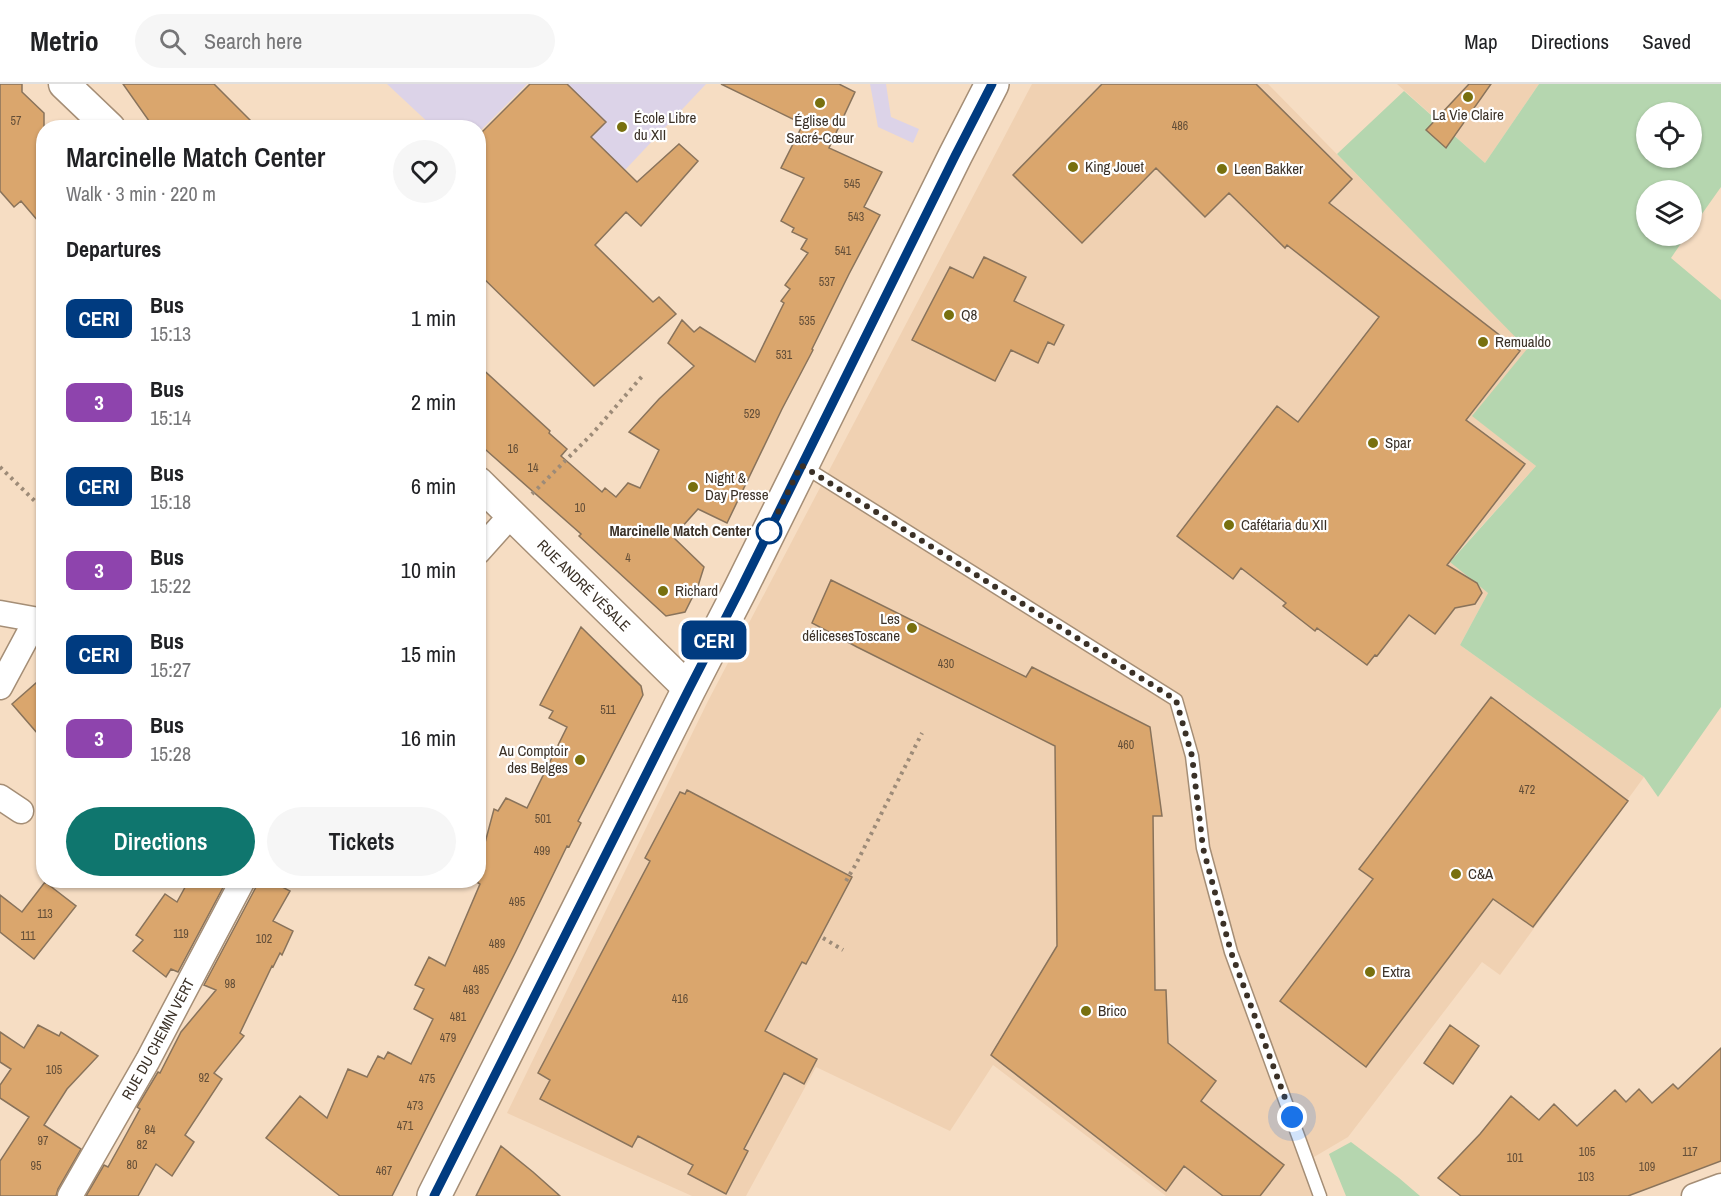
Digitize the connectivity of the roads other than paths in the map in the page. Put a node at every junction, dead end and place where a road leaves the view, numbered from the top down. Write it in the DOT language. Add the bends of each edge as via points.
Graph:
graph roads {
  1 [pos="64,84"];
  2 [pos="992,84"];
  3 [pos="102,120"];
  4 [pos="801,465"];
  5 [pos="486,490"];
  6 [pos="512,514"];
  7 [pos="486,543"];
  8 [pos="0,613"];
  9 [pos="36,619"];
  10 [pos="36,627"];
  11 [pos="0,687"];
  12 [pos="689,689"];
  13 [pos="0,797"];
  14 [pos="21,812"];
  15 [pos="239,888"];
  16 [pos="1721,1186"];
  17 [pos="70,1196"];
  18 [pos="434,1196"];
  19 [pos="1320,1196"];
  20 [pos="1694,1196"];
  1 -- 3 [label="street"];
  2 -- 4 [label="main road"];
  4 -- 12 [label="main road"];
  4 -- 19 [label="lane" via="1176,700 1192,756 1203,848 1231,952"];
  5 -- 6 [label="street, RUE ANDRÉ VÉSALE"];
  6 -- 7 [label="street"];
  6 -- 12 [label="street, RUE ANDRÉ VÉSALE"];
  8 -- 9 [label="street"];
  10 -- 11 [label="street"];
  12 -- 18 [label="main road"];
  13 -- 14 [label="street"];
  15 -- 17 [label="street, RUE DU CHEMIN VERT" via="148,1060"];
  16 -- 20 [label="street"];
}
